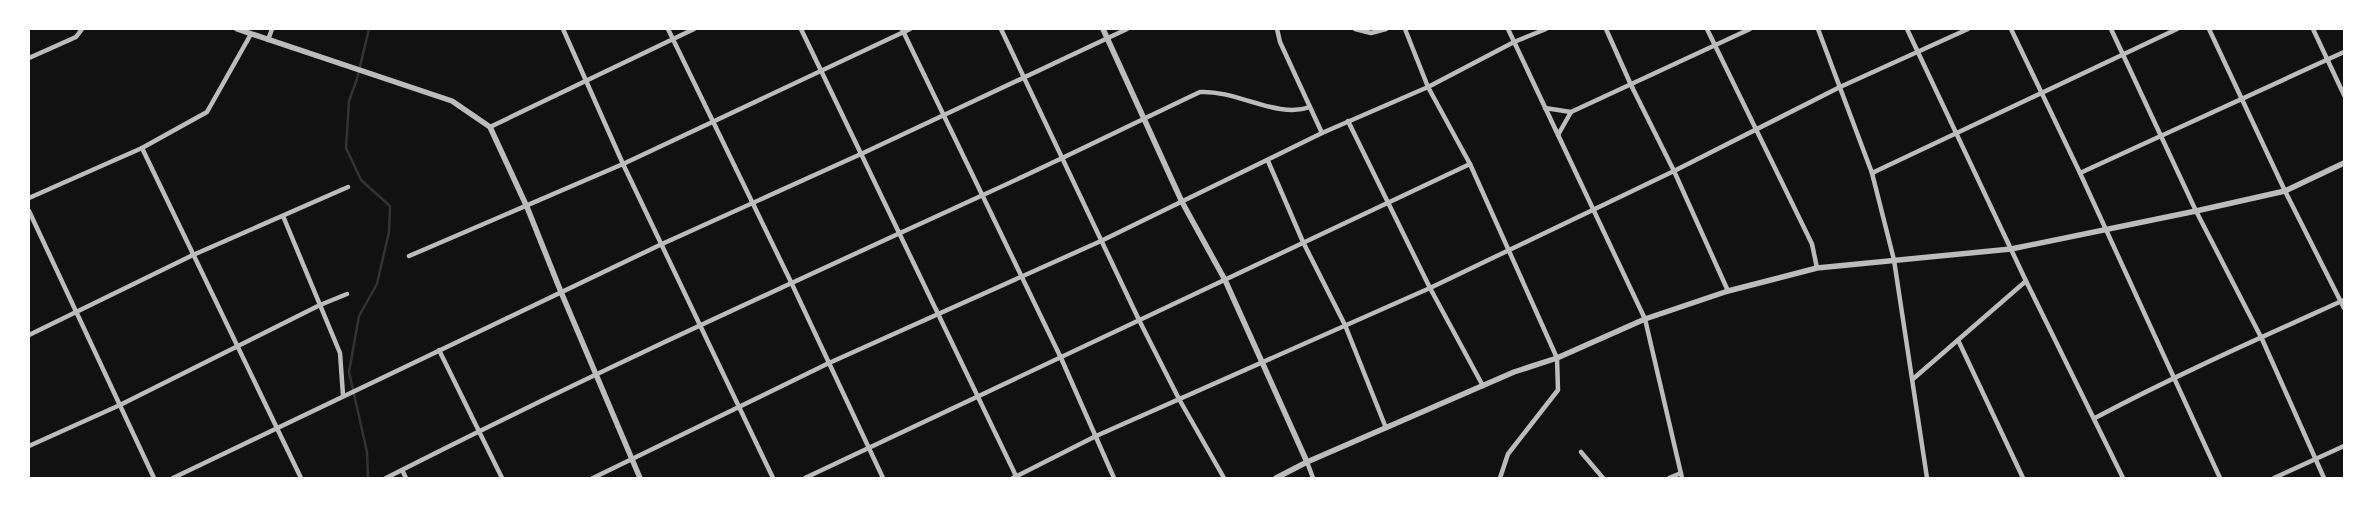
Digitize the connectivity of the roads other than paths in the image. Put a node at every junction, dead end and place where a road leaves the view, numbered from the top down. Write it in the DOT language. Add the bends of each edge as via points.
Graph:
graph roads {
  1 [pos="82,29"];
  2 [pos="237,29"];
  3 [pos="272,29"];
  4 [pos="562,29"];
  5 [pos="668,29"];
  6 [pos="694,29"];
  7 [pos="801,29"];
  8 [pos="910,29"];
  9 [pos="1002,29"];
  10 [pos="1103,29"];
  11 [pos="1126,29"];
  12 [pos="1277,29"];
  13 [pos="1355,29"];
  14 [pos="1386,29"];
  15 [pos="1405,29"];
  16 [pos="1508,29"];
  17 [pos="1546,29"];
  18 [pos="1606,29"];
  19 [pos="1708,29"];
  20 [pos="1750,29"];
  21 [pos="1818,29"];
  22 [pos="1907,29"];
  23 [pos="1968,29"];
  24 [pos="2011,29"];
  25 [pos="2111,29"];
  26 [pos="2177,29"];
  27 [pos="2209,29"];
  28 [pos="2312,29"];
  29 [pos="903,30"];
  30 [pos="251,34"];
  31 [pos="673,38"];
  32 [pos="1107,38"];
  33 [pos="268,40"];
  34 [pos="1514,42"];
  35 [pos="1714,46"];
  36 [pos="1918,51"];
  37 [pos="2344,52"];
  38 [pos="2123,55"];
  39 [pos="29,58"];
  40 [pos="2327,60"];
  41 [pos="821,71"];
  42 [pos="1026,76"];
  43 [pos="586,81"];
  44 [pos="1631,85"];
  45 [pos="1428,87"];
  46 [pos="1840,87"];
  47 [pos="2041,94"];
  48 [pos="2344,95"];
  49 [pos="2243,100"];
  50 [pos="1310,107"];
  51 [pos="1545,108"];
  52 [pos="1571,112"];
  53 [pos="945,114"];
  54 [pos="1145,118"];
  55 [pos="1348,121"];
  56 [pos="715,122"];
  57 [pos="490,127"];
  58 [pos="1756,130"];
  59 [pos="1322,133"];
  60 [pos="1956,133"];
  61 [pos="1558,135"];
  62 [pos="2161,136"];
  63 [pos="142,148"];
  64 [pos="861,154"];
  65 [pos="1062,157"];
  66 [pos="1268,161"];
  67 [pos="623,164"];
  68 [pos="1470,164"];
  69 [pos="2344,164"];
  70 [pos="1674,171"];
  71 [pos="1872,172"];
  72 [pos="2080,172"];
  73 [pos="348,187"];
  74 [pos="2285,191"];
  75 [pos="983,195"];
  76 [pos="29,198"];
  77 [pos="752,202"];
  78 [pos="1182,202"];
  79 [pos="1387,202"];
  80 [pos="527,207"];
  81 [pos="1593,210"];
  82 [pos="29,211"];
  83 [pos="2196,212"];
  84 [pos="283,216"];
  85 [pos="2104,230"];
  86 [pos="898,232"];
  87 [pos="1101,241"];
  88 [pos="1303,242"];
  89 [pos="662,244"];
  90 [pos="2011,249"];
  91 [pos="1508,251"];
  92 [pos="193,255"];
  93 [pos="409,256"];
  94 [pos="1894,260"];
  95 [pos="1817,268"];
  96 [pos="1021,277"];
  97 [pos="1225,280"];
  98 [pos="2026,281"];
  99 [pos="791,282"];
  100 [pos="1430,288"];
  101 [pos="1728,291"];
  102 [pos="561,292"];
  103 [pos="347,294"];
  104 [pos="2343,301"];
  105 [pos="320,305"];
  106 [pos="2344,308"];
  107 [pos="76,312"];
  108 [pos="938,315"];
  109 [pos="1645,319"];
  110 [pos="1139,320"];
  111 [pos="701,325"];
  112 [pos="1345,325"];
  113 [pos="29,335"];
  114 [pos="1958,340"];
  115 [pos="2262,340"];
  116 [pos="236,346"];
  117 [pos="439,350"];
  118 [pos="1061,358"];
  119 [pos="1557,358"];
  120 [pos="1263,361"];
  121 [pos="829,364"];
  122 [pos="596,375"];
  123 [pos="2173,377"];
  124 [pos="1912,379"];
  125 [pos="1483,386"];
  126 [pos="342,395"];
  127 [pos="978,398"];
  128 [pos="1179,399"];
  129 [pos="120,404"];
  130 [pos="739,407"];
  131 [pos="2095,418"];
  132 [pos="277,427"];
  133 [pos="1386,428"];
  134 [pos="478,431"];
  135 [pos="1096,436"];
  136 [pos="29,446"];
  137 [pos="2344,446"];
  138 [pos="870,449"];
  139 [pos="1581,452"];
  140 [pos="632,459"];
  141 [pos="2316,460"];
  142 [pos="1307,462"];
  143 [pos="402,470"];
  144 [pos="1682,476"];
  145 [pos="154,478"];
  146 [pos="173,478"];
  147 [pos="301,478"];
  148 [pos="386,478"];
  149 [pos="406,478"];
  150 [pos="502,478"];
  151 [pos="593,478"];
  152 [pos="640,478"];
  153 [pos="773,478"];
  154 [pos="805,478"];
  155 [pos="883,478"];
  156 [pos="1015,478"];
  157 [pos="1114,478"];
  158 [pos="1224,478"];
  159 [pos="1276,478"];
  160 [pos="1313,478"];
  161 [pos="1500,478"];
  162 [pos="1603,478"];
  163 [pos="1670,478"];
  164 [pos="1927,478"];
  165 [pos="2023,478"];
  166 [pos="2123,478"];
  167 [pos="2220,478"];
  168 [pos="2274,478"];
  169 [pos="2324,478"];
  1 -- 39 [label="street" via="76,37"];
  2 -- 30 [label="street"];
  3 -- 33 [label="street"];
  4 -- 43 [label="street"];
  5 -- 31 [label="street"];
  6 -- 31 [label="street"];
  7 -- 41 [label="street"];
  8 -- 29 [label="street"];
  9 -- 42 [label="street"];
  10 -- 32 [label="street"];
  11 -- 32 [label="street"];
  12 -- 50 [label="street"];
  13 -- 14 [label="street" via="1371,34"];
  15 -- 45 [label="street"];
  16 -- 34 [label="street"];
  17 -- 34 [label="street"];
  18 -- 44 [label="street"];
  19 -- 35 [label="street"];
  20 -- 35 [label="street"];
  21 -- 46 [label="street"];
  22 -- 36 [label="street"];
  23 -- 36 [label="street"];
  24 -- 47 [label="street"];
  25 -- 38 [label="street"];
  26 -- 38 [label="street"];
  27 -- 49 [label="street"];
  28 -- 40 [label="street"];
  29 -- 41 [label="street"];
  29 -- 53 [label="street"];
  30 -- 33 [label="street"];
  30 -- 63 [label="street" via="207,112"];
  31 -- 43 [label="street"];
  31 -- 56 [label="street"];
  32 -- 42 [label="street"];
  32 -- 54 [label="street"];
  33 -- 57 [label="street" via="452,101"];
  34 -- 45 [label="street"];
  34 -- 51 [label="street"];
  35 -- 44 [label="street"];
  35 -- 58 [label="street"];
  36 -- 46 [label="street"];
  36 -- 60 [label="street"];
  37 -- 40 [label="street"];
  38 -- 47 [label="street"];
  38 -- 62 [label="street"];
  40 -- 48 [label="street"];
  40 -- 49 [label="street"];
  41 -- 56 [label="street"];
  41 -- 64 [label="street"];
  42 -- 53 [label="street"];
  42 -- 65 [label="street"];
  43 -- 57 [label="street"];
  43 -- 67 [label="street"];
  44 -- 52 [label="street"];
  44 -- 70 [label="street"];
  45 -- 55 [label="street"];
  45 -- 68 [label="street"];
  46 -- 58 [label="street"];
  46 -- 71 [label="street"];
  47 -- 60 [label="street"];
  47 -- 72 [label="street"];
  49 -- 62 [label="street"];
  49 -- 74 [label="street"];
  50 -- 54 [label="street" via="1287,110 1214,92 1200,92"];
  50 -- 59 [label="street"];
  51 -- 52 [label="street"];
  51 -- 61 [label="street"];
  52 -- 61 [label="street"];
  53 -- 64 [label="street"];
  53 -- 75 [label="street"];
  54 -- 65 [label="street"];
  54 -- 78 [label="street"];
  55 -- 59 [label="street"];
  55 -- 79 [label="street"];
  56 -- 67 [label="street"];
  56 -- 77 [label="street"];
  57 -- 80 [label="street"];
  58 -- 70 [label="street"];
  58 -- 95 [label="street" via="1812,244"];
  59 -- 66 [label="street"];
  60 -- 71 [label="street"];
  60 -- 90 [label="street"];
  61 -- 81 [label="street"];
  62 -- 72 [label="street"];
  62 -- 83 [label="street"];
  63 -- 76 [label="street"];
  63 -- 92 [label="street"];
  64 -- 77 [label="street"];
  64 -- 86 [label="street"];
  65 -- 75 [label="street"];
  65 -- 87 [label="street"];
  66 -- 78 [label="street"];
  66 -- 88 [label="street"];
  67 -- 80 [label="street"];
  67 -- 89 [label="street"];
  68 -- 79 [label="street"];
  68 -- 91 [label="street"];
  69 -- 74 [label="street"];
  70 -- 81 [label="street"];
  70 -- 101 [label="street"];
  71 -- 94 [label="street"];
  72 -- 85 [label="street"];
  73 -- 84 [label="street"];
  74 -- 83 [label="street"];
  74 -- 104 [label="street"];
  75 -- 86 [label="street"];
  75 -- 96 [label="street"];
  77 -- 89 [label="street"];
  77 -- 99 [label="street"];
  78 -- 87 [label="street"];
  78 -- 97 [label="street"];
  79 -- 88 [label="street"];
  79 -- 100 [label="street"];
  80 -- 93 [label="street"];
  80 -- 102 [label="street"];
  81 -- 91 [label="street"];
  81 -- 109 [label="street"];
  82 -- 107 [label="street"];
  83 -- 85 [label="street"];
  83 -- 115 [label="street"];
  84 -- 92 [label="street"];
  84 -- 105 [label="street"];
  85 -- 90 [label="street"];
  85 -- 123 [label="street"];
  86 -- 99 [label="street"];
  86 -- 108 [label="street"];
  87 -- 96 [label="street"];
  87 -- 110 [label="street"];
  88 -- 97 [label="street"];
  88 -- 112 [label="street"];
  89 -- 102 [label="street"];
  89 -- 111 [label="street"];
  90 -- 94 [label="street"];
  90 -- 98 [label="street"];
  91 -- 100 [label="street"];
  91 -- 119 [label="street"];
  92 -- 107 [label="street"];
  92 -- 116 [label="street"];
  94 -- 95 [label="street"];
  94 -- 124 [label="street"];
  95 -- 101 [label="street"];
  96 -- 108 [label="street"];
  96 -- 118 [label="street"];
  97 -- 110 [label="street"];
  97 -- 120 [label="street"];
  98 -- 114 [label="street"];
  98 -- 131 [label="street"];
  99 -- 111 [label="street"];
  99 -- 121 [label="street"];
  100 -- 112 [label="street"];
  100 -- 125 [label="street"];
  101 -- 109 [label="street"];
  102 -- 117 [label="street"];
  102 -- 122 [label="street"];
  103 -- 105 [label="street"];
  104 -- 106 [label="street"];
  104 -- 115 [label="street"];
  105 -- 116 [label="street"];
  105 -- 126 [label="street" via="340,353"];
  107 -- 113 [label="street"];
  107 -- 129 [label="street"];
  108 -- 121 [label="street"];
  108 -- 127 [label="street"];
  109 -- 119 [label="street"];
  109 -- 144 [label="street"];
  110 -- 118 [label="street"];
  110 -- 128 [label="street"];
  111 -- 122 [label="street"];
  111 -- 130 [label="street"];
  112 -- 120 [label="street"];
  112 -- 133 [label="street"];
  114 -- 124 [label="street"];
  114 -- 165 [label="street"];
  115 -- 123 [label="street"];
  115 -- 141 [label="street"];
  116 -- 129 [label="street"];
  116 -- 132 [label="street"];
  117 -- 126 [label="street"];
  117 -- 134 [label="street"];
  118 -- 127 [label="street"];
  118 -- 135 [label="street"];
  119 -- 125 [label="street"];
  119 -- 161 [label="street" via="1558,390 1508,454"];
  120 -- 128 [label="street"];
  120 -- 142 [label="street"];
  121 -- 130 [label="street"];
  121 -- 138 [label="street"];
  122 -- 134 [label="street"];
  122 -- 140 [label="street"];
  123 -- 131 [label="street"];
  123 -- 167 [label="street"];
  124 -- 164 [label="street"];
  125 -- 133 [label="street"];
  126 -- 132 [label="street"];
  127 -- 138 [label="street"];
  127 -- 156 [label="street"];
  128 -- 135 [label="street"];
  128 -- 158 [label="street"];
  129 -- 136 [label="street"];
  129 -- 145 [label="street"];
  130 -- 140 [label="street"];
  130 -- 153 [label="street"];
  131 -- 166 [label="street"];
  132 -- 146 [label="street"];
  132 -- 147 [label="street"];
  133 -- 142 [label="street"];
  134 -- 143 [label="street"];
  134 -- 150 [label="street"];
  135 -- 156 [label="street"];
  135 -- 157 [label="street"];
  137 -- 141 [label="street"];
  138 -- 154 [label="street"];
  138 -- 155 [label="street"];
  139 -- 162 [label="street"];
  140 -- 151 [label="street"];
  140 -- 152 [label="street"];
  141 -- 168 [label="street"];
  141 -- 169 [label="street"];
  142 -- 159 [label="street"];
  142 -- 160 [label="street"];
  143 -- 148 [label="street"];
  143 -- 149 [label="street"];
  144 -- 163 [label="street"];
}
